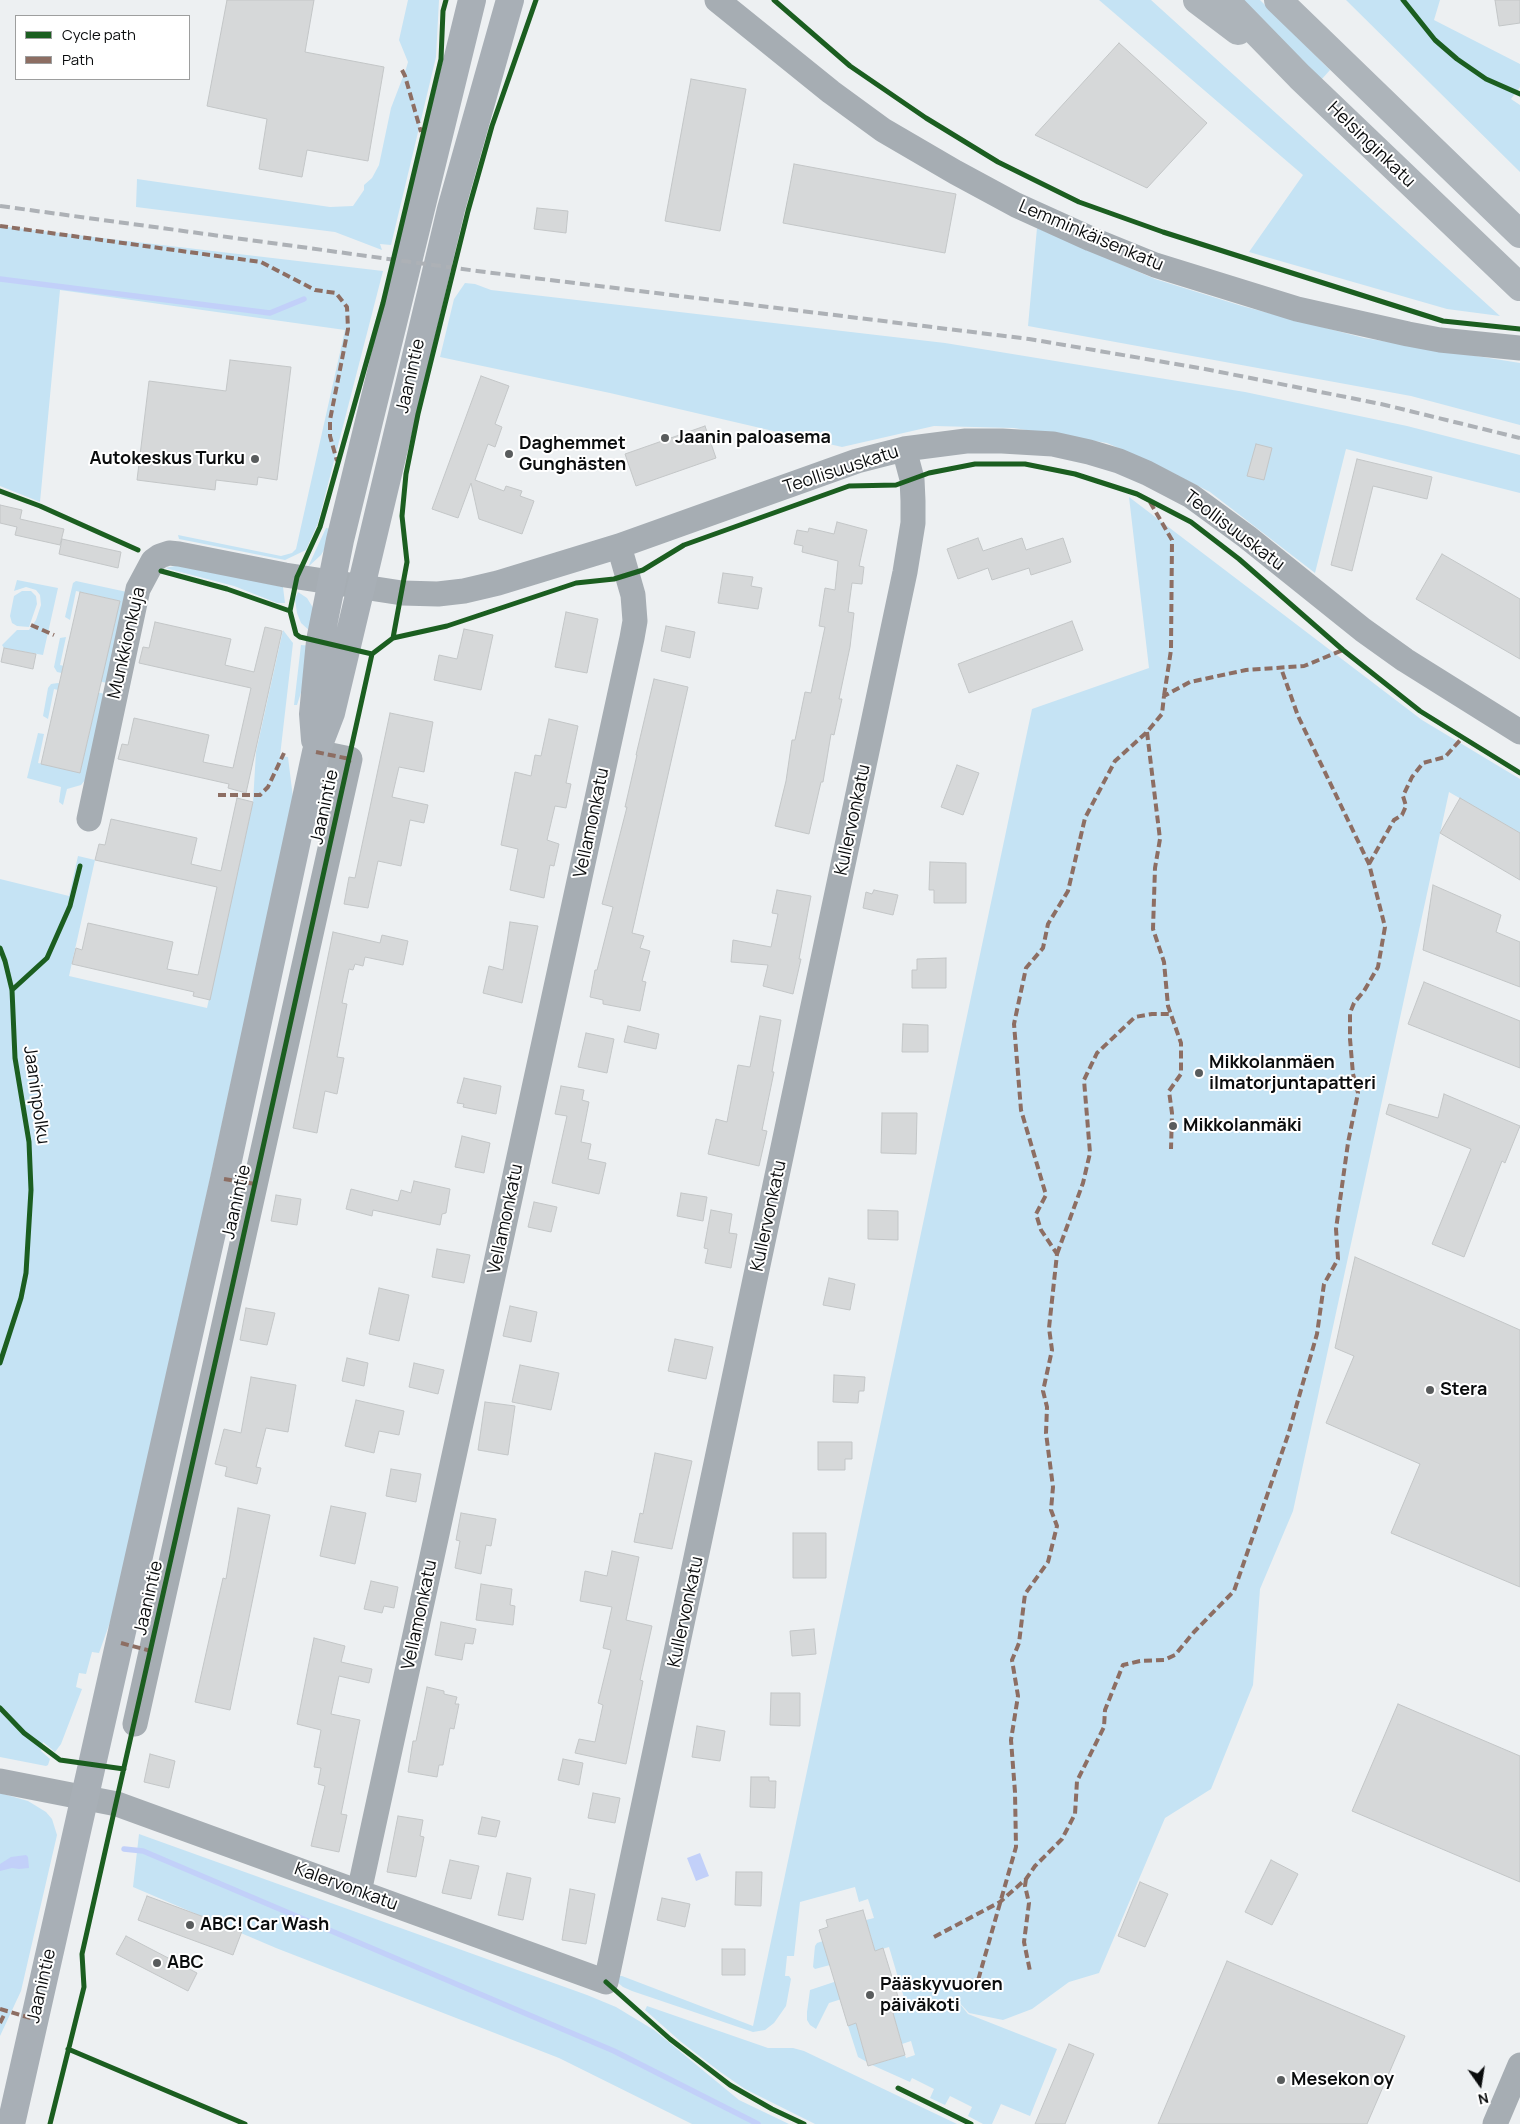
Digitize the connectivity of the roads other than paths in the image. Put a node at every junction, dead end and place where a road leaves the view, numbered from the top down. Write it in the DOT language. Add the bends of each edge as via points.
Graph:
graph roads {
  1 [pos="472,0"];
  2 [pos="510,0"];
  3 [pos="717,0"];
  4 [pos="1197,0"];
  5 [pos="1225,0"];
  6 [pos="1278,0"];
  7 [pos="1300,77"];
  8 [pos="1520,234"];
  9 [pos="1520,286"];
  10 [pos="1520,348"];
  11 [pos="904,449"];
  12 [pos="619,546"];
  13 [pos="332,582"];
  14 [pos="361,587"];
  15 [pos="1520,732"];
  16 [pos="316,752"];
  17 [pos="89,819"];
  18 [pos="224,1179"];
  19 [pos="256,1184"];
  20 [pos="121,1643"];
  21 [pos="151,1651"];
  22 [pos="135,1724"];
  23 [pos="0,1781"];
  24 [pos="85,1798"];
  25 [pos="360,1892"];
  26 [pos="606,1982"];
  27 [pos="1520,2065"];
  28 [pos="11,2124"];
  29 [pos="1495,2124"];
  1 -- 13 [label="main road, Jaanintie" via="357,466"];
  2 -- 14 [label="main road, Jaanintie" via="452,209"];
  3 -- 10 [label="street, Lemminkäisenkatu" via="883,130 1016,204 1092,239 1155,265 1297,309 1440,340"];
  4 -- 7 [label="highway"];
  5 -- 7 [label="highway, Helsinginkatu"];
  6 -- 8 [label="highway"];
  7 -- 9 [label="highway, Helsinginkatu"];
  11 -- 12 [label="street, Teollisuuskatu" via="858,461"];
  11 -- 15 [label="street, Teollisuuskatu" via="966,441 1053,444 1119,461 1147,473 1191,496 1405,660"];
  11 -- 26 [label="street, Kullervonkatu" via="912,480 913,501 905,572"];
  12 -- 14 [label="street, Teollisuuskatu" via="498,584 464,591 419,594"];
  12 -- 25 [label="street, Vellamonkatu" via="633,595 632,638"];
  13 -- 14 [label="street, Teollisuuskatu"];
  13 -- 16 [label="main road, Jaanintie" via="320,641 313,714"];
  13 -- 17 [label="street, Munkkionkuja" via="179,554 169,554 153,561 138,589"];
  14 -- 16 [label="main road, Jaanintie" via="331,713"];
  16 -- 18 [label="main road, Jaanintie"];
  16 -- 19 [label="street, Jaanintie" via="350,759"];
  18 -- 19 [label="street, Jaanintie"];
  18 -- 20 [label="main road, Jaanintie"];
  19 -- 21 [label="street, Jaanintie"];
  20 -- 21 [label="street, Jaanintie"];
  20 -- 24 [label="main road, Jaanintie"];
  21 -- 22 [label="street"];
  23 -- 24 [label="street, Kalervonkatu"];
  24 -- 25 [label="street, Kalervonkatu" via="117,1804"];
  24 -- 28 [label="main road, Jaanintie"];
  25 -- 26 [label="street, Kalervonkatu"];
  27 -- 29 [label="street"];
}
